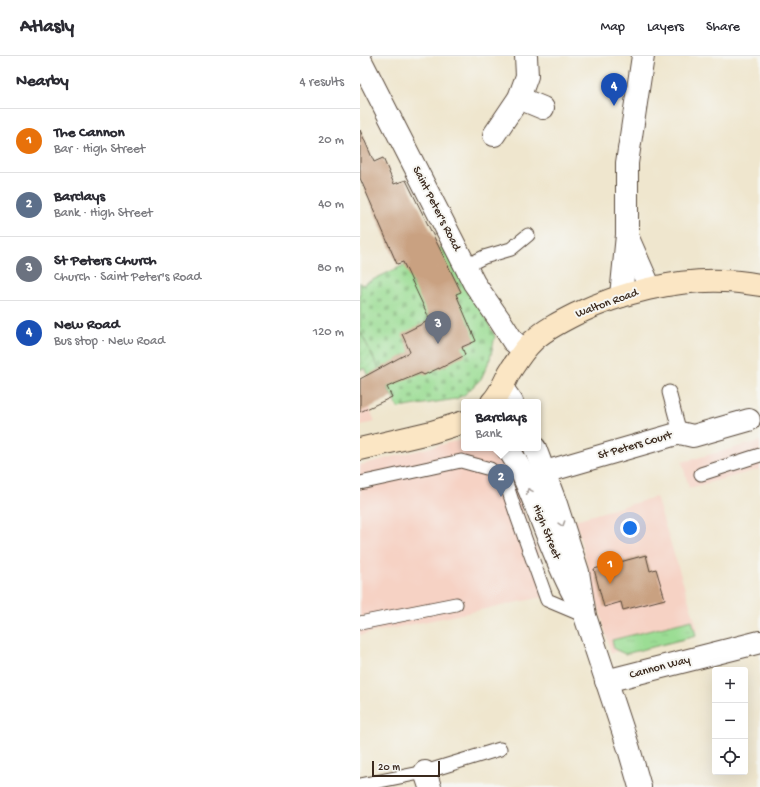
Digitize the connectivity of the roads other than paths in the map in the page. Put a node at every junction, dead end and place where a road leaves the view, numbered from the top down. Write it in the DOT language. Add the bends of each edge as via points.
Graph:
graph roads {
  1 [pos="526,56"];
  2 [pos="642,56"];
  3 [pos="360,59"];
  4 [pos="519,98"];
  5 [pos="543,108"];
  6 [pos="494,134"];
  7 [pos="528,234"];
  8 [pos="627,235"];
  9 [pos="466,266"];
  10 [pos="760,285"];
  11 [pos="650,288"];
  12 [pos="622,296"];
  13 [pos="524,350"];
  14 [pos="669,392"];
  15 [pos="502,398"];
  16 [pos="749,420"];
  17 [pos="461,423"];
  18 [pos="680,433"];
  19 [pos="360,449"];
  20 [pos="510,451"];
  21 [pos="536,451"];
  22 [pos="760,455"];
  23 [pos="544,472"];
  24 [pos="701,474"];
  25 [pos="360,483"];
  26 [pos="456,604"];
  27 [pos="585,616"];
  28 [pos="360,623"];
  29 [pos="760,642"];
  30 [pos="606,681"];
  31 [pos="500,749"];
  32 [pos="428,779"];
  33 [pos="360,784"];
  34 [pos="640,787"];
  1 -- 4 [label="street" via="527,76"];
  2 -- 8 [label="street" via="627,163"];
  3 -- 9 [label="street, Saint Peter's Road"];
  4 -- 5 [label="street"];
  4 -- 6 [label="street"];
  7 -- 9 [label="lane" via="512,249 484,257"];
  8 -- 11 [label="street"];
  8 -- 12 [label="street"];
  9 -- 13 [label="street, Saint Peter's Road" via="474,283 513,341"];
  10 -- 11 [label="main road, Walton Road" via="703,281"];
  11 -- 12 [label="main road, Walton Road"];
  12 -- 13 [label="main road, Walton Road" via="566,319 533,340"];
  13 -- 15 [label="main road, Walton Road" via="510,372"];
  14 -- 18 [label="lane"];
  16 -- 18 [label="street, St Peters Court" via="694,436"];
  17 -- 19 [label="main road"];
  18 -- 23 [label="street, St Peters Court"];
  27 -- 20 [label="street, High Street, one-way" via="564,577 538,510"];
  21 -- 23 [label="street, High Street"];
  22 -- 24 [label="lane"];
  23 -- 27 [label="street, High Street, one-way" via="578,572"];
  25 -- 27 [label="lane" via="461,461 490,469 506,483 547,600"];
  26 -- 28 [label="lane"];
  27 -- 30 [label="street, High Street"];
  29 -- 30 [label="street, Cannon Way"];
  30 -- 34 [label="street, High Street"];
  31 -- 32 [label="lane"];
  32 -- 33 [label="lane"];
}
